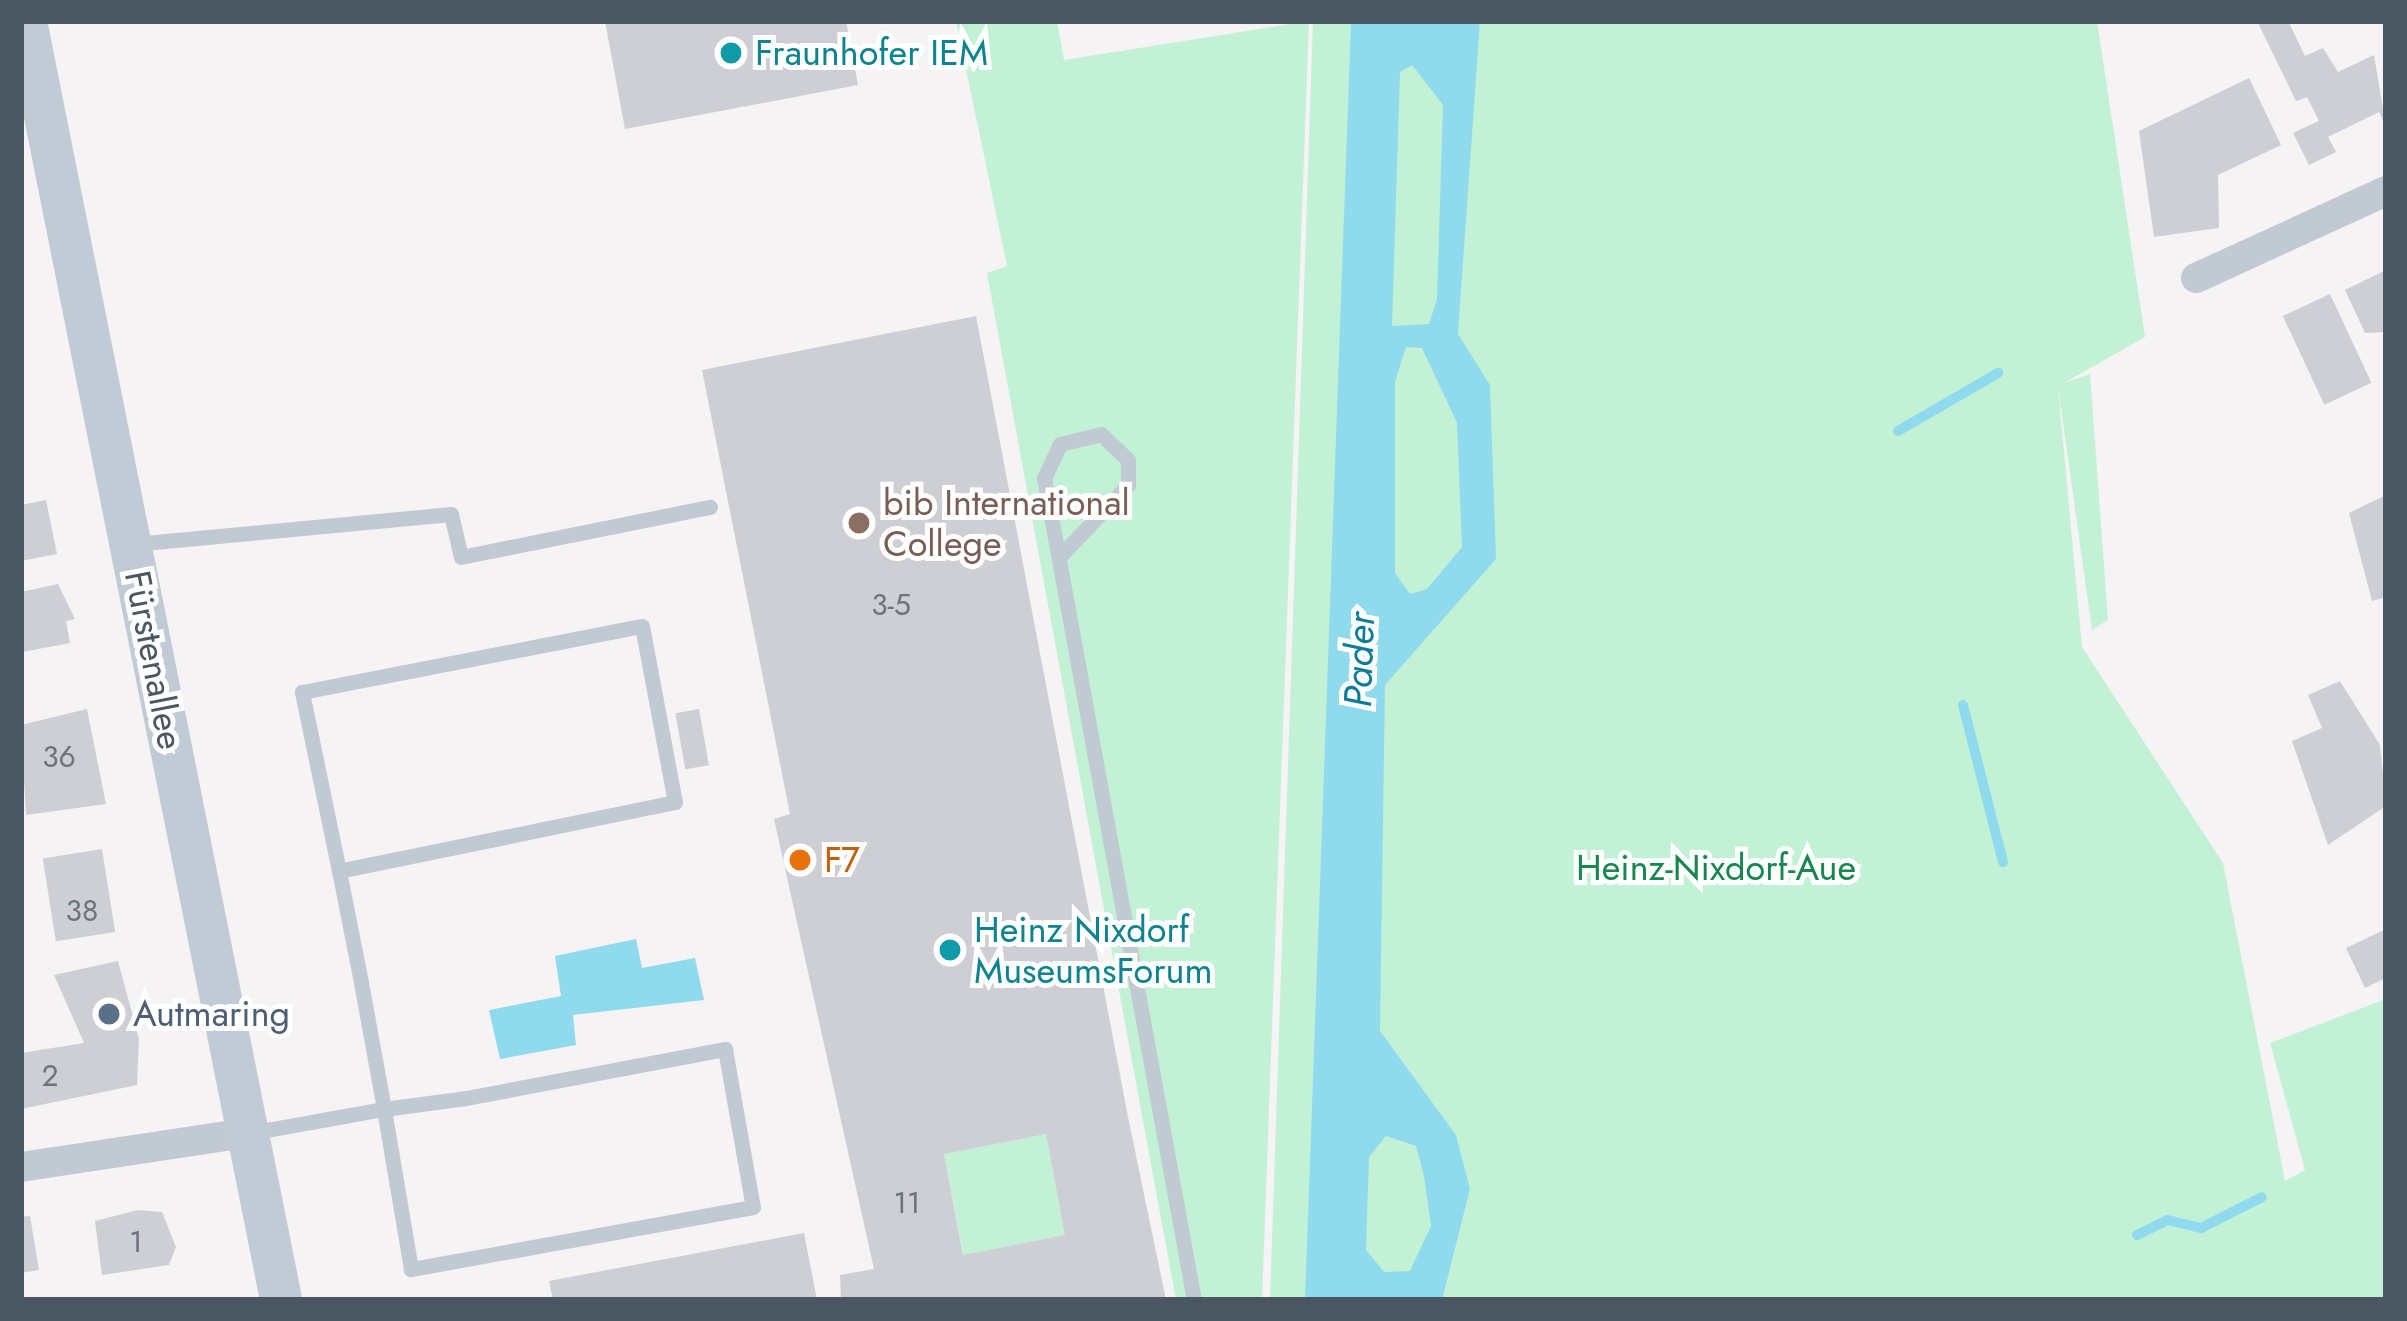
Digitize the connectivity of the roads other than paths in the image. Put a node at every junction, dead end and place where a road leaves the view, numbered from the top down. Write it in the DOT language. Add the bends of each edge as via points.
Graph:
graph roads {
  1 [pos="26,21"];
  2 [pos="2386,191"];
  3 [pos="2196,278"];
  4 [pos="710,507"];
  5 [pos="131,545"];
  6 [pos="1059,556"];
  7 [pos="339,871"];
  8 [pos="384,1109"];
  9 [pos="247,1133"];
  10 [pos="21,1167"];
  11 [pos="282,1300"];
  12 [pos="1194,1300"];
  1 -- 5 [label="street, Fürstenallee"];
  2 -- 3 [label="street"];
  4 -- 5 [label="lane" via="461,557 451,514"];
  5 -- 9 [label="street, Fürstenallee"];
  6 -- 6 [label="lane" via="1044,465 1071,437 1101,434 1128,460 1128,485"];
  6 -- 12 [label="lane"];
  7 -- 7 [label="lane" via="302,692 641,626 675,802"];
  7 -- 8 [label="lane"];
  8 -- 8 [label="lane" via="725,1049 753,1207 411,1269"];
  8 -- 9 [label="lane"];
  9 -- 10 [label="street"];
  9 -- 11 [label="street, Fürstenallee"];
}
